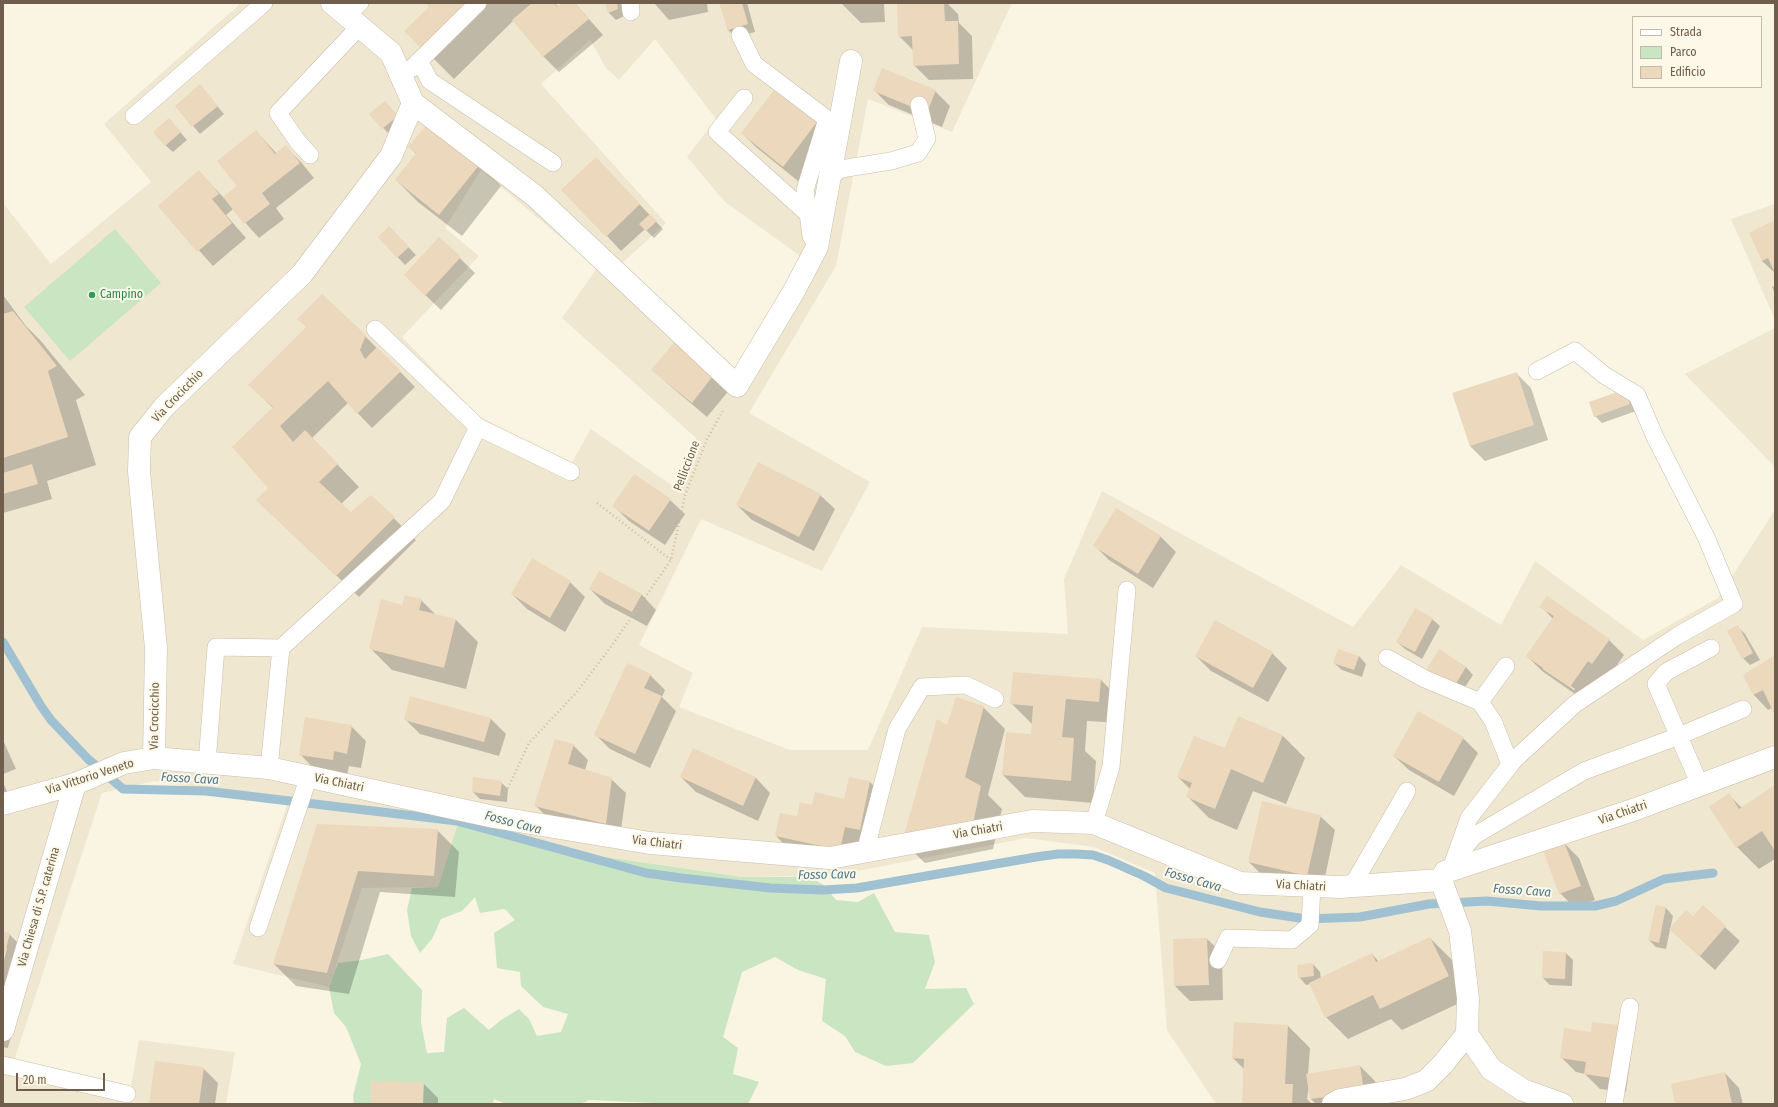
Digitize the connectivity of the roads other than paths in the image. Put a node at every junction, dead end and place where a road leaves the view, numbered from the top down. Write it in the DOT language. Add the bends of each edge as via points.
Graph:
graph roads {
  1 [pos="264,3"];
  2 [pos="478,3"];
  3 [pos="350,12"];
  4 [pos="740,35"];
  5 [pos="419,61"];
  6 [pos="851,61"];
  7 [pos="402,78"];
  8 [pos="744,98"];
  9 [pos="413,103"];
  10 [pos="919,106"];
  11 [pos="134,116"];
  12 [pos="310,156"];
  13 [pos="554,163"];
  14 [pos="830,177"];
  15 [pos="808,214"];
  16 [pos="817,247"];
  17 [pos="375,329"];
  18 [pos="1537,371"];
  19 [pos="478,427"];
  20 [pos="571,472"];
  21 [pos="1127,590"];
  22 [pos="281,648"];
  23 [pos="1711,648"];
  24 [pos="1387,658"];
  25 [pos="1506,666"];
  26 [pos="994,699"];
  27 [pos="1480,702"];
  28 [pos="1743,709"];
  29 [pos="1679,736"];
  30 [pos="1775,757"];
  31 [pos="154,758"];
  32 [pos="207,763"];
  33 [pos="1510,764"];
  34 [pos="269,768"];
  35 [pos="82,781"];
  36 [pos="306,783"];
  37 [pos="1700,785"];
  38 [pos="1407,792"];
  39 [pos="3,804"];
  40 [pos="1094,823"];
  41 [pos="865,852"];
  42 [pos="1446,876"];
  43 [pos="1352,886"];
  44 [pos="1311,895"];
  45 [pos="258,928"];
  46 [pos="1218,960"];
  47 [pos="1630,1007"];
  48 [pos="3,1030"];
  49 [pos="1467,1034"];
  50 [pos="3,1065"];
  51 [pos="127,1094"];
  52 [pos="1333,1104"];
  53 [pos="1562,1104"];
  54 [pos="1614,1104"];
  1 -- 11 [label="lane"];
  2 -- 5 [label="lane"];
  3 -- 7 [label="street" via="391,53"];
  3 -- 12 [label="lane" via="278,113"];
  4 -- 15 [label="lane" via="754,64 827,119 805,190"];
  5 -- 7 [label="lane"];
  5 -- 13 [label="lane" via="430,81"];
  6 -- 14 [label="street"];
  7 -- 9 [label="street"];
  8 -- 15 [label="lane" via="717,132"];
  9 -- 16 [label="street" via="535,196 737,386 794,291"];
  9 -- 31 [label="street, Via Crocicchio" via="391,156 302,274 164,407 140,437 139,472 156,648"];
  10 -- 14 [label="lane" via="927,139 918,153 891,162 840,169"];
  14 -- 16 [label="street"];
  15 -- 16 [label="lane" via="810,236"];
  17 -- 19 [label="lane"];
  18 -- 33 [label="lane" via="1575,352 1604,375 1637,395 1655,437 1706,537 1734,604 1677,636 1575,704"];
  19 -- 20 [label="lane"];
  19 -- 22 [label="lane" via="442,501"];
  21 -- 40 [label="lane" via="1111,767"];
  22 -- 32 [label="lane" via="216,647"];
  22 -- 34 [label="lane"];
  23 -- 29 [label="lane" via="1666,672 1656,684"];
  24 -- 27 [label="lane" via="1425,679"];
  25 -- 27 [label="lane"];
  26 -- 41 [label="lane" via="966,685 922,687 897,729"];
  27 -- 33 [label="lane" via="1493,721"];
  28 -- 29 [label="lane"];
  29 -- 37 [label="lane"];
  29 -- 42 [label="lane" via="1584,771 1474,836"];
  30 -- 37 [label="street, Via Chiatri"];
  31 -- 32 [label="street, Via Chiatri"];
  31 -- 35 [label="street, Via Vittorio Veneto" via="124,763"];
  32 -- 34 [label="street, Via Chiatri"];
  33 -- 42 [label="lane" via="1469,818"];
  34 -- 36 [label="street, Via Chiatri"];
  35 -- 39 [label="street, Via Vittorio Veneto"];
  35 -- 48 [label="street, Via Chiesa di S.P. caterina"];
  36 -- 41 [label="street, Via Chiatri" via="650,843 830,858"];
  36 -- 45 [label="lane"];
  37 -- 42 [label="street, Via Chiatri"];
  38 -- 43 [label="lane"];
  40 -- 41 [label="street, Via Chiatri" via="1032,821"];
  40 -- 44 [label="street, Via Chiatri" via="1240,883"];
  42 -- 43 [label="street, Via Chiatri"];
  42 -- 49 [label="street" via="1460,931 1468,998"];
  43 -- 44 [label="street, Via Chiatri"];
  44 -- 46 [label="lane" via="1310,925 1292,940 1228,938"];
  47 -- 54 [label="lane"];
  49 -- 52 [label="street" via="1444,1064 1426,1081 1405,1089 1340,1100"];
  49 -- 53 [label="street" via="1491,1068 1523,1090"];
  50 -- 51 [label="lane"];
}
